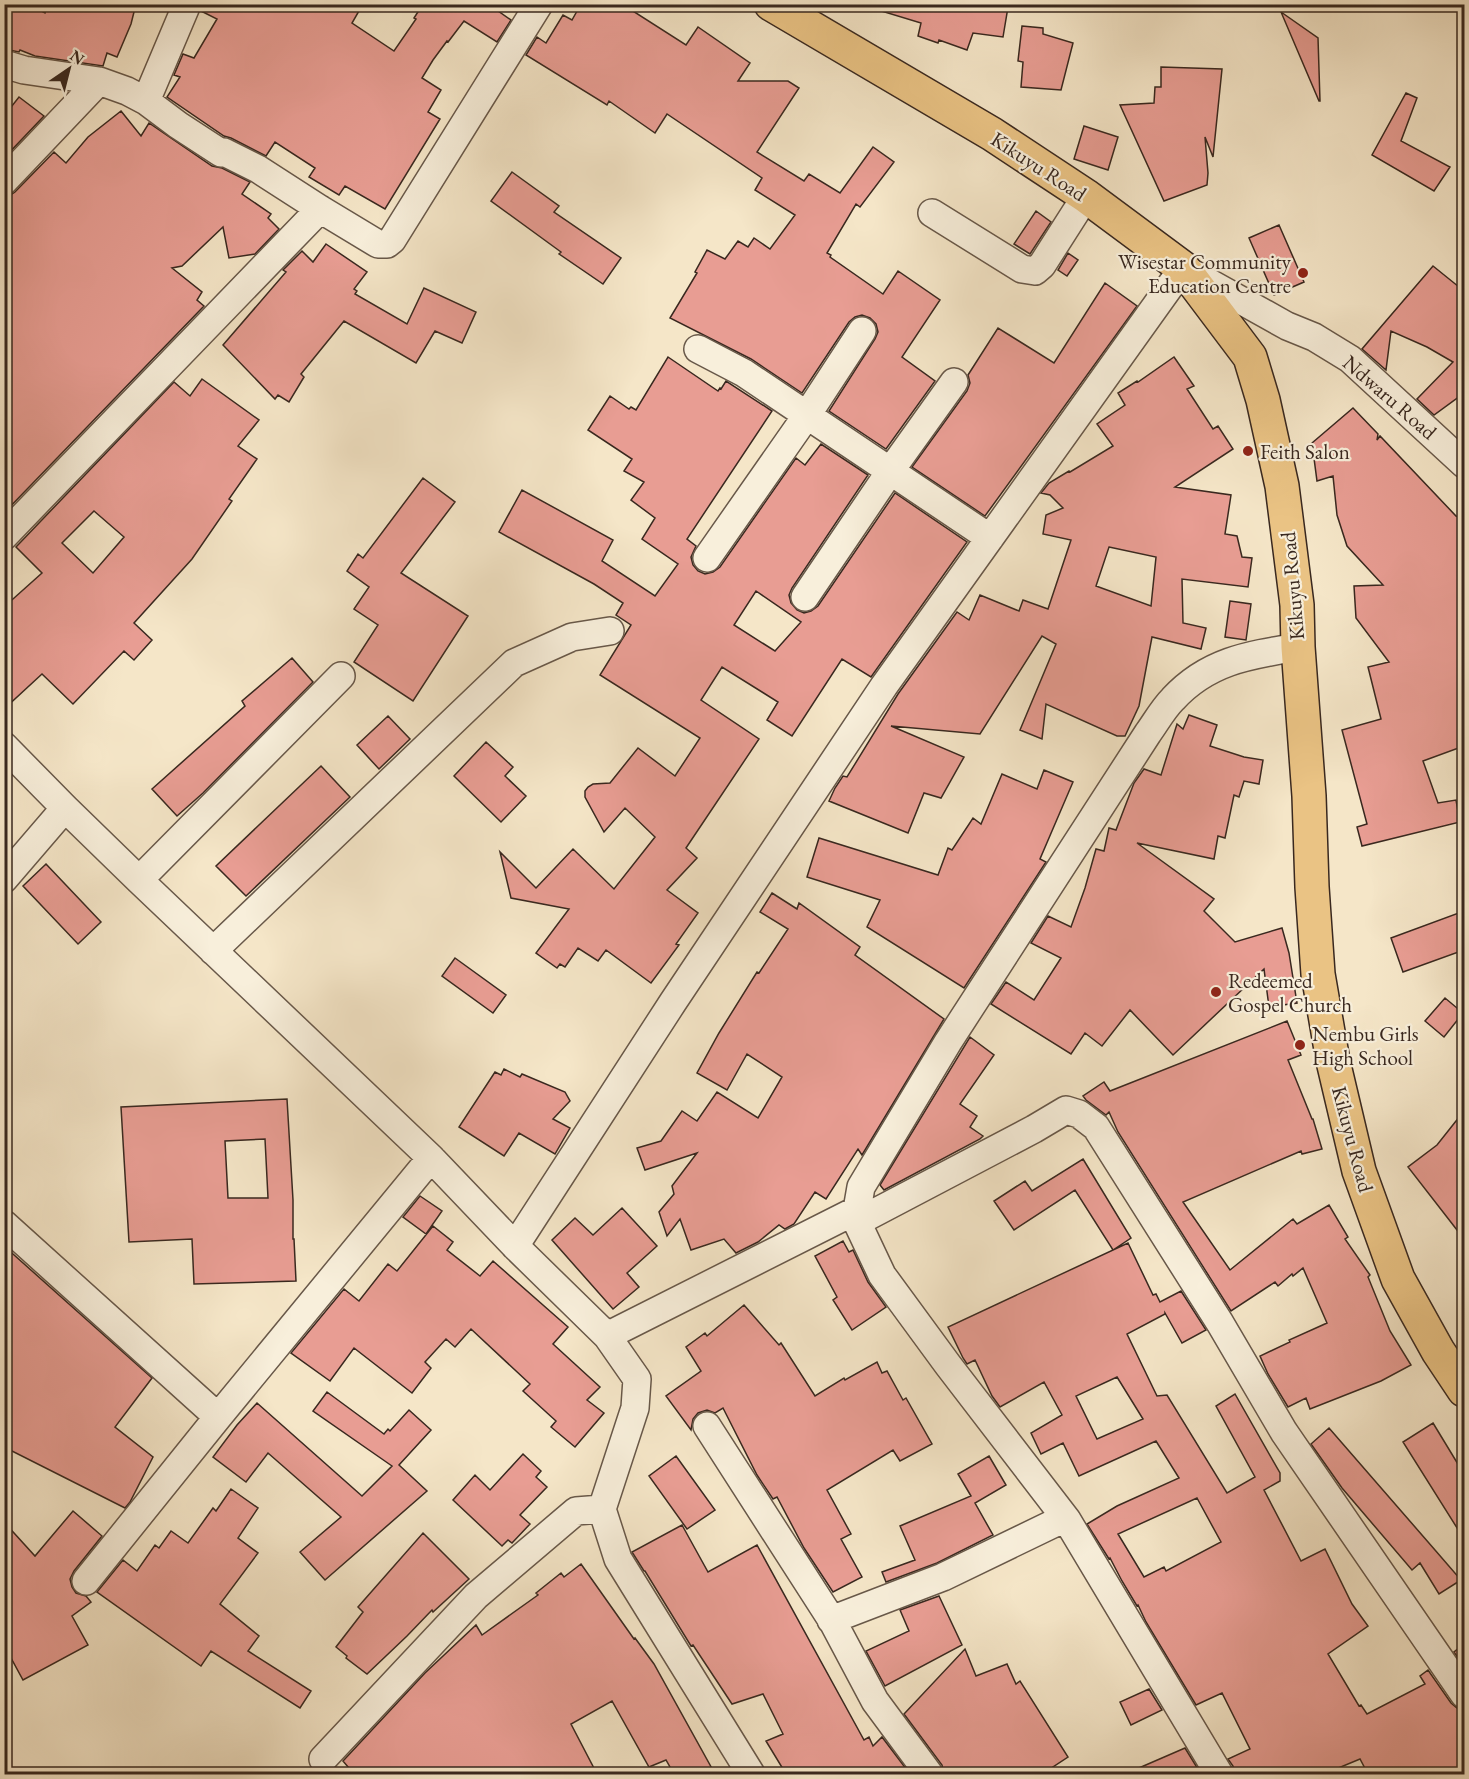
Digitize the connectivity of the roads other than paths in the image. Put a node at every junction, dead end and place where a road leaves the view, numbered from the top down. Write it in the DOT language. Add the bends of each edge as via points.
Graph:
graph roads {
  1 [pos="187,4"];
  2 [pos="539,4"];
  3 [pos="771,4"];
  4 [pos="4,64"];
  5 [pos="99,81"];
  6 [pos="147,102"];
  7 [pos="4,181"];
  8 [pos="1086,196"];
  9 [pos="320,209"];
  10 [pos="932,213"];
  11 [pos="1183,268"];
  12 [pos="862,331"];
  13 [pos="698,349"];
  14 [pos="954,382"];
  15 [pos="807,415"];
  16 [pos="1464,464"];
  17 [pos="891,470"];
  18 [pos="4,536"];
  19 [pos="990,538"];
  20 [pos="707,558"];
  21 [pos="805,597"];
  22 [pos="610,631"];
  23 [pos="1298,647"];
  24 [pos="341,676"];
  25 [pos="4,746"];
  26 [pos="65,808"];
  27 [pos="4,879"];
  28 [pos="139,880"];
  29 [pos="213,951"];
  30 [pos="431,1158"];
  31 [pos="857,1216"];
  32 [pos="4,1224"];
  33 [pos="515,1246"];
  34 [pos="608,1335"];
  35 [pos="1464,1390"];
  36 [pos="218,1417"];
  37 [pos="707,1426"];
  38 [pos="602,1509"];
  39 [pos="1065,1518"];
  40 [pos="86,1581"];
  41 [pos="831,1620"];
  42 [pos="1464,1694"];
  43 [pos="323,1759"];
  44 [pos="751,1774"];
  45 [pos="929,1774"];
  46 [pos="1219,1774"];
  1 -- 6 [label="street"];
  2 -- 9 [label="street" via="392,240 378,244"];
  3 -- 8 [label="main road, Kikuyu Road" via="992,134"];
  4 -- 5 [label="street"];
  5 -- 6 [label="street"];
  5 -- 7 [label="street"];
  6 -- 9 [label="street" via="220,153 258,169"];
  8 -- 10 [label="street" via="1035,271 1022,269"];
  8 -- 11 [label="main road, Kikuyu Road"];
  9 -- 18 [label="street"];
  11 -- 16 [label="street, Ndwaru Road" via="1350,359"];
  11 -- 19 [label="street"];
  11 -- 23 [label="main road, Kikuyu Road" via="1250,357 1282,486 1298,605"];
  12 -- 15 [label="street"];
  13 -- 15 [label="street" via="744,373"];
  14 -- 17 [label="street"];
  15 -- 17 [label="street"];
  15 -- 20 [label="street"];
  17 -- 19 [label="street"];
  17 -- 21 [label="street"];
  19 -- 33 [label="street" via="884,686"];
  22 -- 29 [label="street" via="572,638 514,663"];
  23 -- 31 [label="street" via="1221,664 1172,699 948,1042 861,1187"];
  23 -- 35 [label="main road, Kikuyu Road" via="1318,974 1333,1061 1359,1171 1398,1279"];
  24 -- 28 [label="street"];
  25 -- 26 [label="street"];
  26 -- 27 [label="street"];
  26 -- 28 [label="street"];
  28 -- 29 [label="street"];
  29 -- 30 [label="street"];
  30 -- 33 [label="street"];
  30 -- 36 [label="street"];
  31 -- 34 [label="street"];
  31 -- 39 [label="street" via="882,1275"];
  31 -- 42 [label="street" via="1066,1110 1096,1127 1284,1432"];
  32 -- 36 [label="street"];
  33 -- 34 [label="street"];
  34 -- 38 [label="street" via="637,1379 635,1408"];
  36 -- 40 [label="street"];
  37 -- 41 [label="street"];
  38 -- 43 [label="street" via="576,1511 476,1596"];
  38 -- 44 [label="street" via="618,1559"];
  39 -- 41 [label="street" via="943,1577"];
  39 -- 46 [label="street"];
  41 -- 45 [label="street" via="875,1701"];
}
